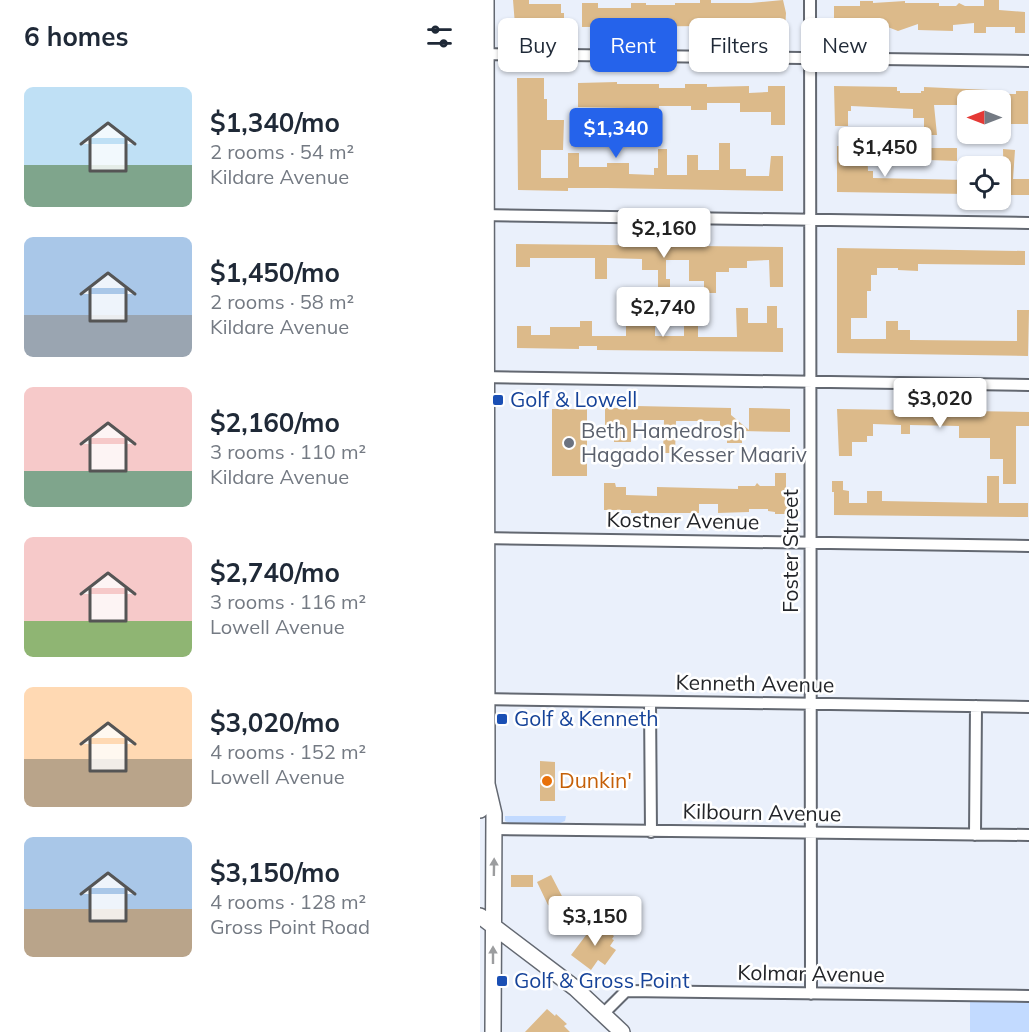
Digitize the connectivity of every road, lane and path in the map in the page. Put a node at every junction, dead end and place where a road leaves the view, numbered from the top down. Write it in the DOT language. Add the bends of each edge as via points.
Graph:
graph roads {
  1 [pos="486,0"];
  2 [pos="810,0"];
  3 [pos="810,18"];
  4 [pos="483,54"];
  5 [pos="801,58"];
  6 [pos="889,59"];
  7 [pos="1029,61"];
  8 [pos="810,72"];
  9 [pos="483,215"];
  10 [pos="810,219"];
  11 [pos="1029,223"];
  12 [pos="483,377"];
  13 [pos="810,382"];
  14 [pos="1029,385"];
  15 [pos="483,538"];
  16 [pos="810,542"];
  17 [pos="1029,546"];
  18 [pos="483,700"];
  19 [pos="650,702"];
  20 [pos="811,704"];
  21 [pos="976,706"];
  22 [pos="1029,707"];
  23 [pos="487,784"];
  24 [pos="480,810"];
  25 [pos="494,829"];
  26 [pos="651,832"];
  27 [pos="811,833"];
  28 [pos="975,835"];
  29 [pos="1029,835"];
  30 [pos="480,916"];
  31 [pos="493,926"];
  32 [pos="811,994"];
  33 [pos="1029,996"];
  34 [pos="603,1014"];
  35 [pos="494,1032"];
  36 [pos="622,1032"];
  1 -- 4 [label="main road"];
  2 -- 3 [label="street, Foster Street"];
  4 -- 5 [label="street"];
  4 -- 9 [label="main road"];
  6 -- 7 [label="street"];
  8 -- 10 [label="street, Foster Street"];
  9 -- 10 [label="street"];
  9 -- 12 [label="main road"];
  10 -- 11 [label="street"];
  10 -- 13 [label="street, Foster Street"];
  12 -- 13 [label="street"];
  12 -- 15 [label="main road"];
  13 -- 14 [label="street"];
  13 -- 16 [label="street, Foster Street"];
  15 -- 16 [label="street, Kostner Avenue"];
  15 -- 18 [label="main road"];
  16 -- 17 [label="street, Kostner Avenue"];
  16 -- 20 [label="street, Foster Street"];
  18 -- 19 [label="street, Kenneth Avenue"];
  18 -- 23 [label="main road"];
  19 -- 20 [label="street, Kenneth Avenue"];
  19 -- 26 [label="street"];
  20 -- 21 [label="street, Kenneth Avenue"];
  20 -- 27 [label="street, Foster Street"];
  21 -- 22 [label="street, Kenneth Avenue"];
  21 -- 28 [label="street"];
  23 -- 24 [label="main road"];
  23 -- 25 [label="main road"];
  25 -- 26 [label="street, Kilbourn Avenue"];
  31 -- 25 [label="main road, one-way"];
  26 -- 27 [label="street, Kilbourn Avenue"];
  27 -- 28 [label="street, Kilbourn Avenue"];
  27 -- 32 [label="street, Foster Street"];
  28 -- 29 [label="street, Kilbourn Avenue"];
  30 -- 31 [label="main road"];
  31 -- 34 [label="main road"];
  35 -- 31 [label="main road, one-way"];
  32 -- 33 [label="street, Kolmar Avenue"];
  32 -- 34 [label="street, Kolmar Avenue" via="626,991"];
  34 -- 36 [label="main road"];
}
